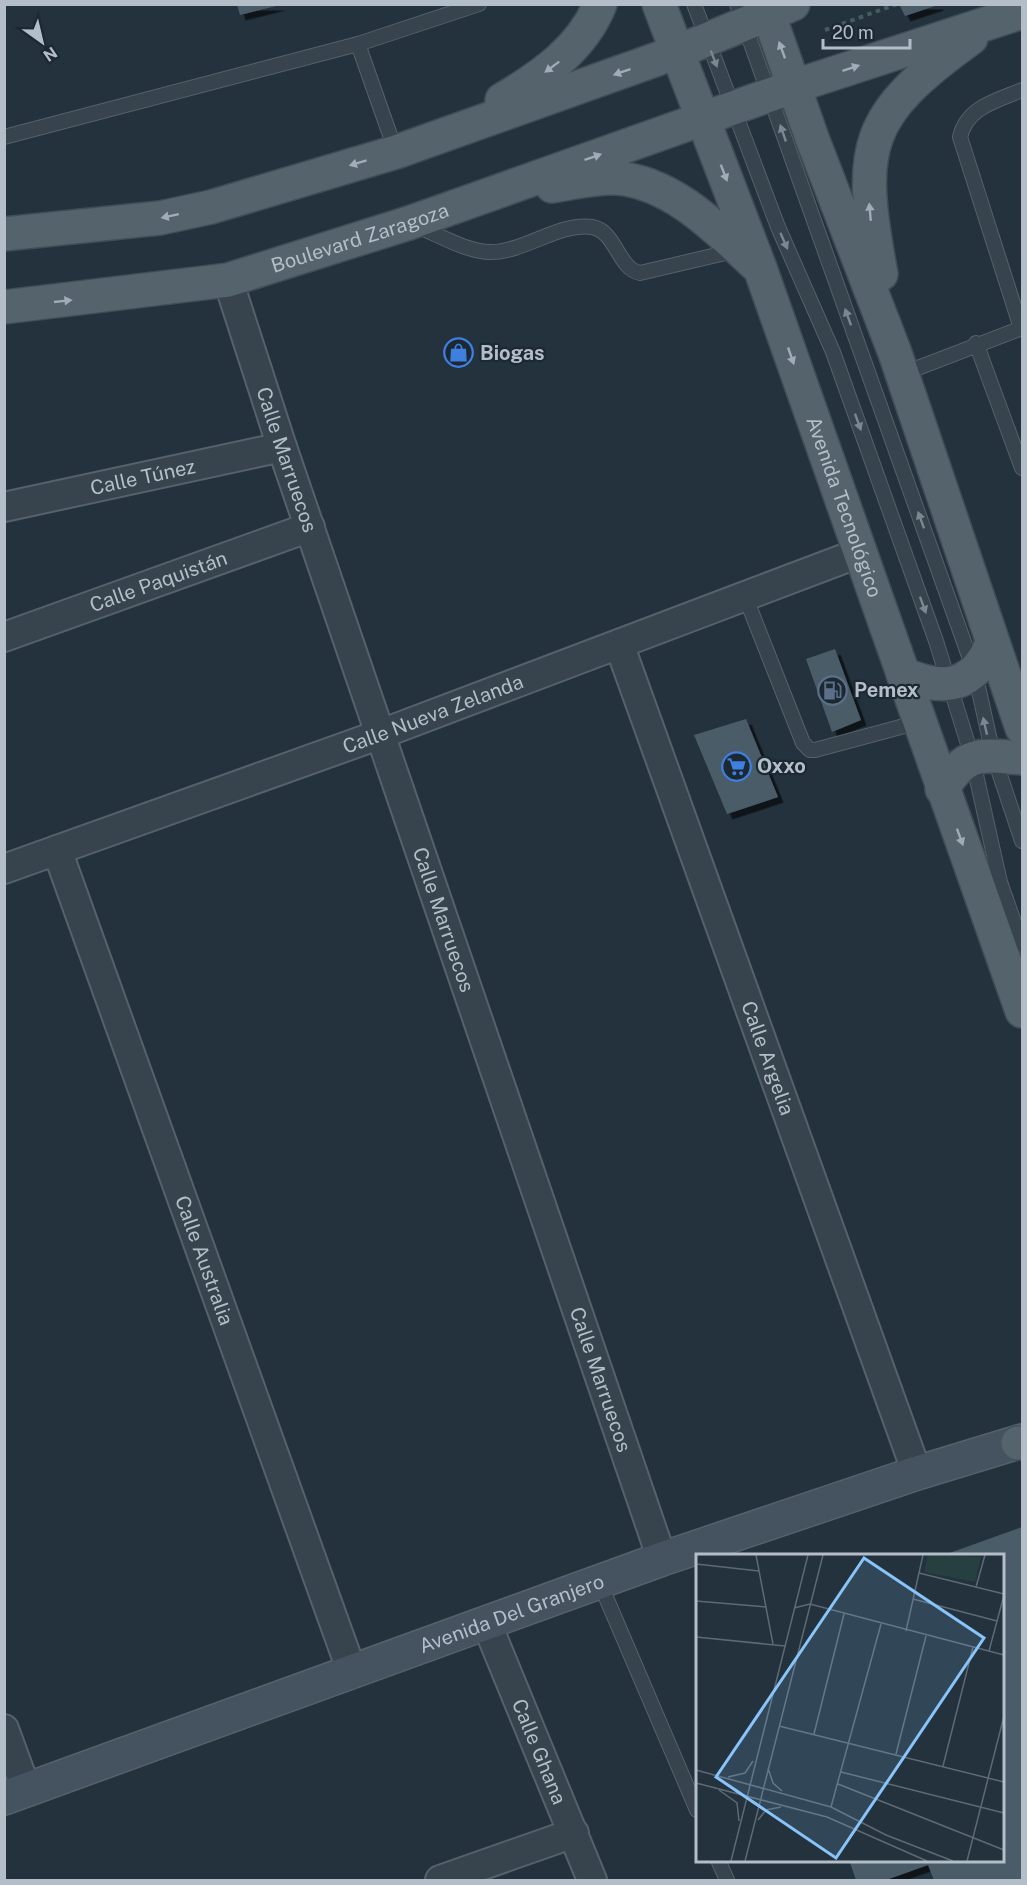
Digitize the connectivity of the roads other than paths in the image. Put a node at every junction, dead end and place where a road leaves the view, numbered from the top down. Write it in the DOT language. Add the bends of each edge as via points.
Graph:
graph roads {
  1 [pos="479,4"];
  2 [pos="600,4"];
  3 [pos="659,4"];
  4 [pos="694,4"];
  5 [pos="762,10"];
  6 [pos="1008,17"];
  7 [pos="707,38"];
  8 [pos="358,44"];
  9 [pos="677,52"];
  10 [pos="1023,90"];
  11 [pos="782,91"];
  12 [pos="718,113"];
  13 [pos="445,134"];
  14 [pos="4,137"];
  15 [pos="396,152"];
  16 [pos="490,193"];
  17 [pos="409,223"];
  18 [pos="4,234"];
  19 [pos="750,259"];
  20 [pos="228,280"];
  21 [pos="4,307"];
  22 [pos="1022,328"];
  23 [pos="976,343"];
  24 [pos="899,363"];
  25 [pos="282,447"];
  26 [pos="1023,468"];
  27 [pos="4,507"];
  28 [pos="310,527"];
  29 [pos="859,553"];
  30 [pos="745,596"];
  31 [pos="4,637"];
  32 [pos="992,643"];
  33 [pos="619,644"];
  34 [pos="903,674"];
  35 [pos="962,679"];
  36 [pos="919,722"];
  37 [pos="1023,728"];
  38 [pos="381,734"];
  39 [pos="996,756"];
  40 [pos="942,789"];
  41 [pos="1023,841"];
  42 [pos="57,850"];
  43 [pos="4,869"];
  44 [pos="1023,945"];
  45 [pos="1023,1011"];
  46 [pos="1021,1442"];
  47 [pos="917,1473"];
  48 [pos="684,1558"];
  49 [pos="599,1581"];
  50 [pos="486,1622"];
  51 [pos="352,1672"];
  52 [pos="4,1729"];
  53 [pos="15,1794"];
  54 [pos="696,1808"];
  55 [pos="574,1833"];
  56 [pos="718,1861"];
  57 [pos="440,1881"];
  58 [pos="592,1881"];
  59 [pos="727,1881"];
  1 -- 8 [label="lane"];
  2 -- 13 [label="main road, one-way" via="583,34 559,62"];
  3 -- 9 [label="main road, Avenida Tecnológico"];
  4 -- 7 [label="lane"];
  5 -- 7 [label="main road"];
  11 -- 5 [label="main road, one-way"];
  11 -- 6 [label="main road, Boulevard Zaragoza, one-way"];
  24 -- 6 [label="main road, one-way" via="872,225 868,182 875,138 888,112 910,87 941,59"];
  7 -- 9 [label="main road"];
  7 -- 12 [label="lane, one-way"];
  8 -- 14 [label="lane"];
  8 -- 15 [label="lane"];
  9 -- 12 [label="main road, Avenida Tecnológico"];
  9 -- 13 [label="main road, one-way"];
  10 -- 22 [label="lane" via="982,106 966,120 960,137"];
  11 -- 12 [label="main road, Boulevard Zaragoza"];
  11 -- 24 [label="main road"];
  35 -- 11 [label="lane, one-way"];
  16 -- 12 [label="main road, Boulevard Zaragoza, one-way"];
  12 -- 19 [label="main road, Avenida Tecnológico, one-way"];
  12 -- 35 [label="lane, one-way" via="778,226 833,352"];
  13 -- 15 [label="main road"];
  15 -- 18 [label="main road, one-way" via="211,207"];
  16 -- 17 [label="main road, Boulevard Zaragoza"];
  16 -- 19 [label="main road" via="613,178 634,180 670,194 693,209"];
  17 -- 19 [label="lane" via="481,252 514,248 583,226 594,227 607,235 637,273"];
  17 -- 20 [label="main road, Boulevard Zaragoza"];
  19 -- 29 [label="main road, Avenida Tecnológico, one-way"];
  21 -- 20 [label="main road, Boulevard Zaragoza, one-way"];
  20 -- 25 [label="street, Calle Marruecos"];
  22 -- 23 [label="lane"];
  23 -- 24 [label="lane"];
  23 -- 26 [label="lane"];
  24 -- 32 [label="main road"];
  25 -- 27 [label="street, Calle Túnez"];
  25 -- 28 [label="street, Calle Marruecos"];
  28 -- 31 [label="street, Calle Paquistán"];
  28 -- 38 [label="street, Calle Marruecos"];
  29 -- 30 [label="street, Calle Nueva Zelanda"];
  29 -- 34 [label="main road, Avenida Tecnológico"];
  30 -- 33 [label="street, Calle Nueva Zelanda"];
  30 -- 36 [label="lane" via="807,748 815,750"];
  32 -- 35 [label="main road" via="984,663"];
  32 -- 37 [label="main road"];
  33 -- 38 [label="street, Calle Nueva Zelanda"];
  33 -- 47 [label="street, Calle Argelia"];
  34 -- 35 [label="main road" via="923,683"];
  34 -- 36 [label="main road, Avenida Tecnológico"];
  35 -- 39 [label="lane"];
  39 -- 35 [label="lane, one-way"];
  36 -- 40 [label="main road, Avenida Tecnológico"];
  38 -- 42 [label="street, Calle Nueva Zelanda"];
  38 -- 48 [label="street, Calle Marruecos"];
  39 -- 40 [label="main road" via="955,770"];
  39 -- 41 [label="lane"];
  39 -- 44 [label="lane" via="1000,882"];
  40 -- 45 [label="main road, Avenida Tecnológico, one-way"];
  42 -- 43 [label="street, Calle Nueva Zelanda"];
  42 -- 51 [label="street, Calle Australia"];
  46 -- 47 [label="main road, Avenida Del Granjero"];
  47 -- 48 [label="main road, Avenida Del Granjero"];
  48 -- 49 [label="main road, Avenida Del Granjero"];
  49 -- 50 [label="main road, Avenida Del Granjero"];
  49 -- 54 [label="lane"];
  50 -- 51 [label="main road, Avenida Del Granjero"];
  50 -- 55 [label="street, Calle Ghana"];
  51 -- 53 [label="main road, Avenida Del Granjero"];
  52 -- 53 [label="street"];
  55 -- 57 [label="street"];
  55 -- 58 [label="street, Calle Ghana"];
  56 -- 59 [label="lane"];
}
